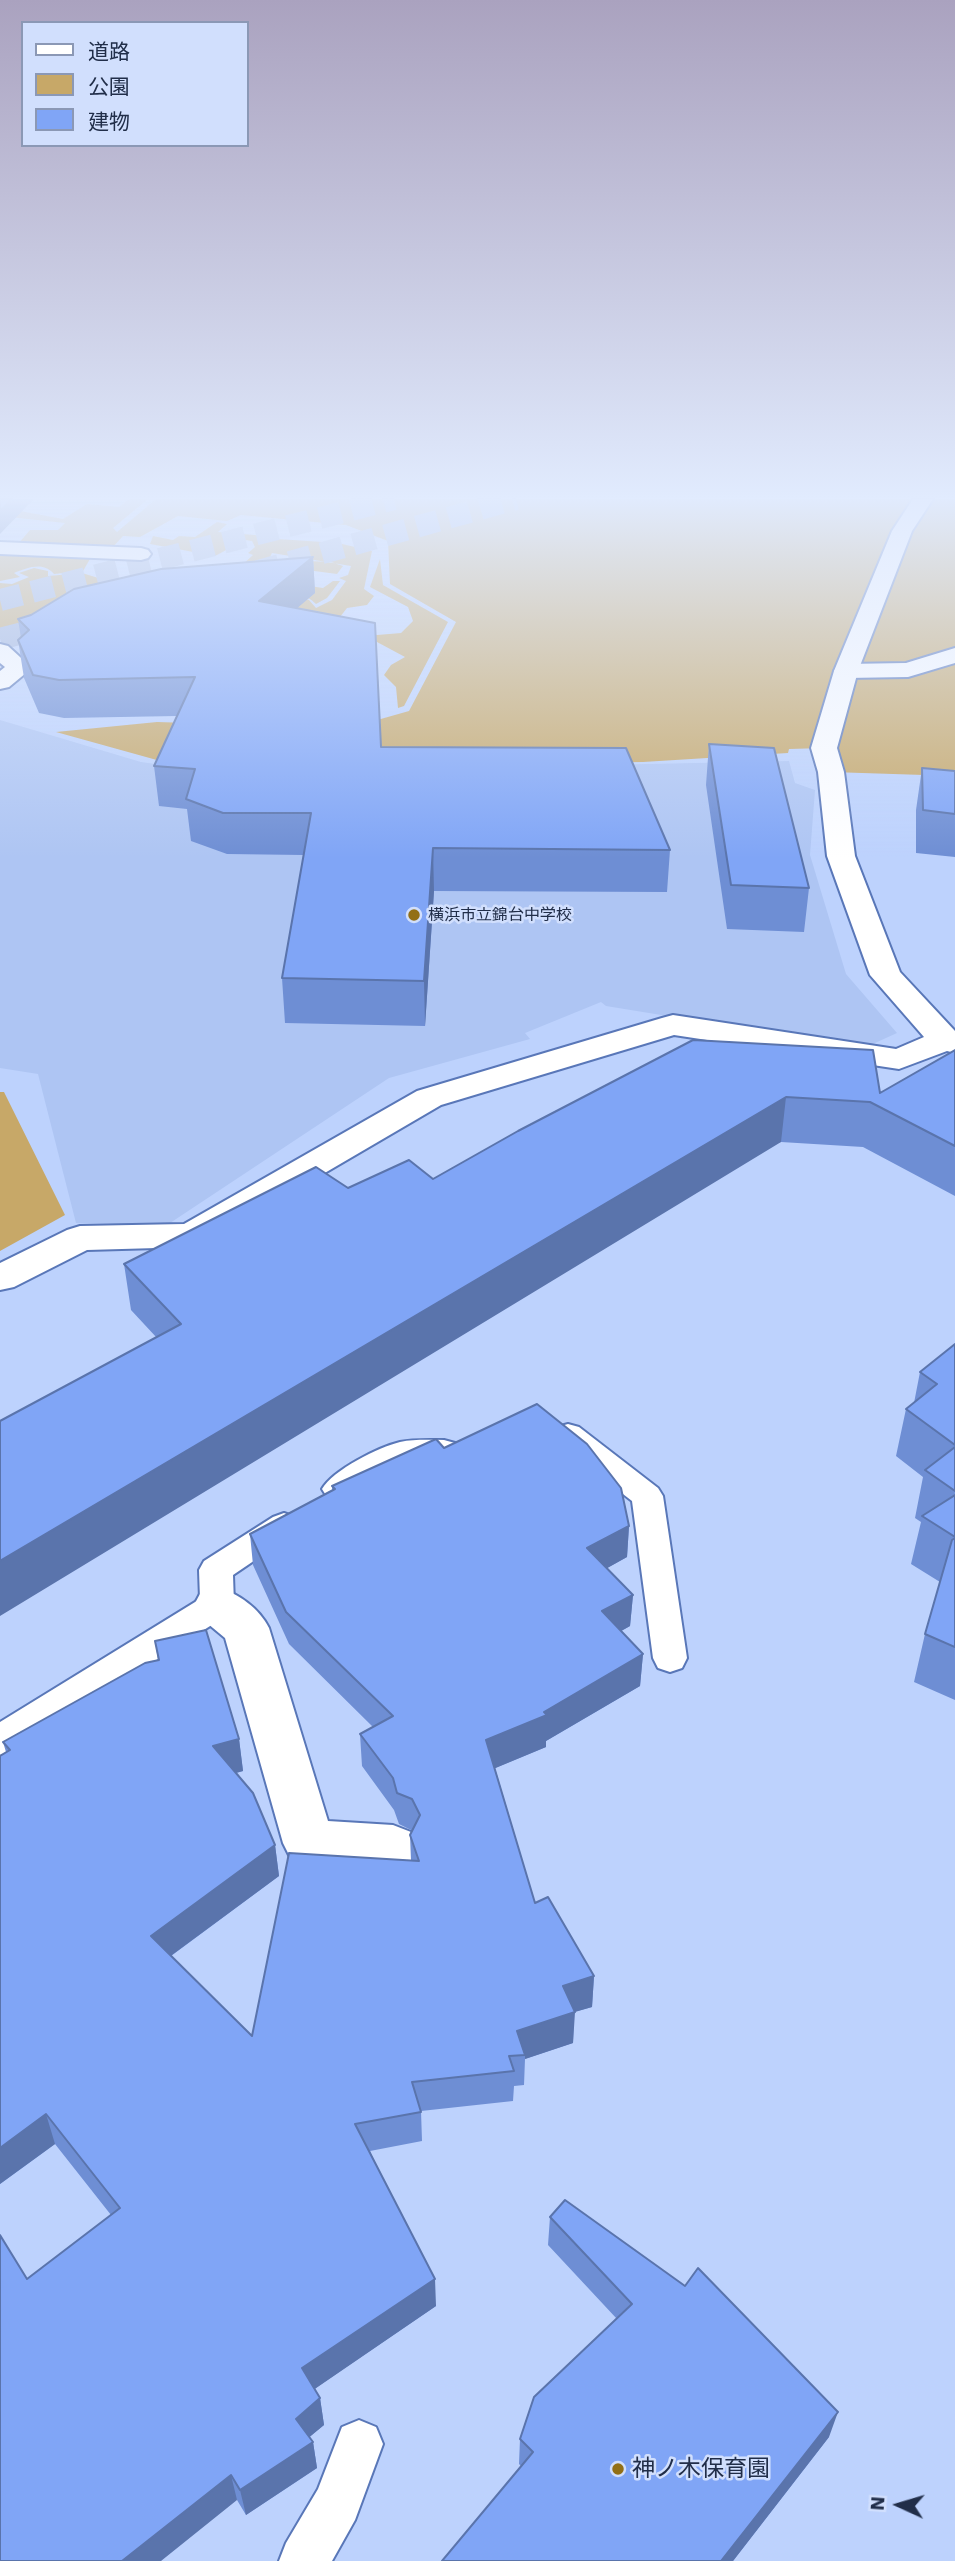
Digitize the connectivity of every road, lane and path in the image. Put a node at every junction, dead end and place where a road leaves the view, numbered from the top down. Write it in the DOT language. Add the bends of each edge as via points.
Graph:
graph roads {
  1 [pos="867,619"];
  2 [pos="0,651"];
  3 [pos="955,655"];
  4 [pos="846,671"];
  5 [pos="0,682"];
  6 [pos="950,1041"];
  7 [pos="0,1278"];
  8 [pos="540,1413"];
  9 [pos="478,1438"];
  10 [pos="218,1605"];
  11 [pos="670,1658"];
  12 [pos="0,1740"];
  13 [pos="393,1849"];
  14 [pos="359,2444"];
  15 [pos="304,2561"];
  1 -- 4 [label="street"];
  2 -- 5 [label="street" via="20,668"];
  3 -- 4 [label="street" via="908,670"];
  4 -- 6 [label="street" via="824,748 841,856 886,975"];
  6 -- 7 [label="street" via="899,1059 673,1025 429,1098 192,1235 80,1238"];
  8 -- 11 [label="lane" via="647,1496"];
  9 -- 10 [label="lane" via="441,1453 403,1452 379,1463 216,1570"];
  10 -- 12 [label="lane"];
  10 -- 13 [label="street" via="246,1628 309,1843"];
  14 -- 15 [label="lane" via="338,2504"];
}
